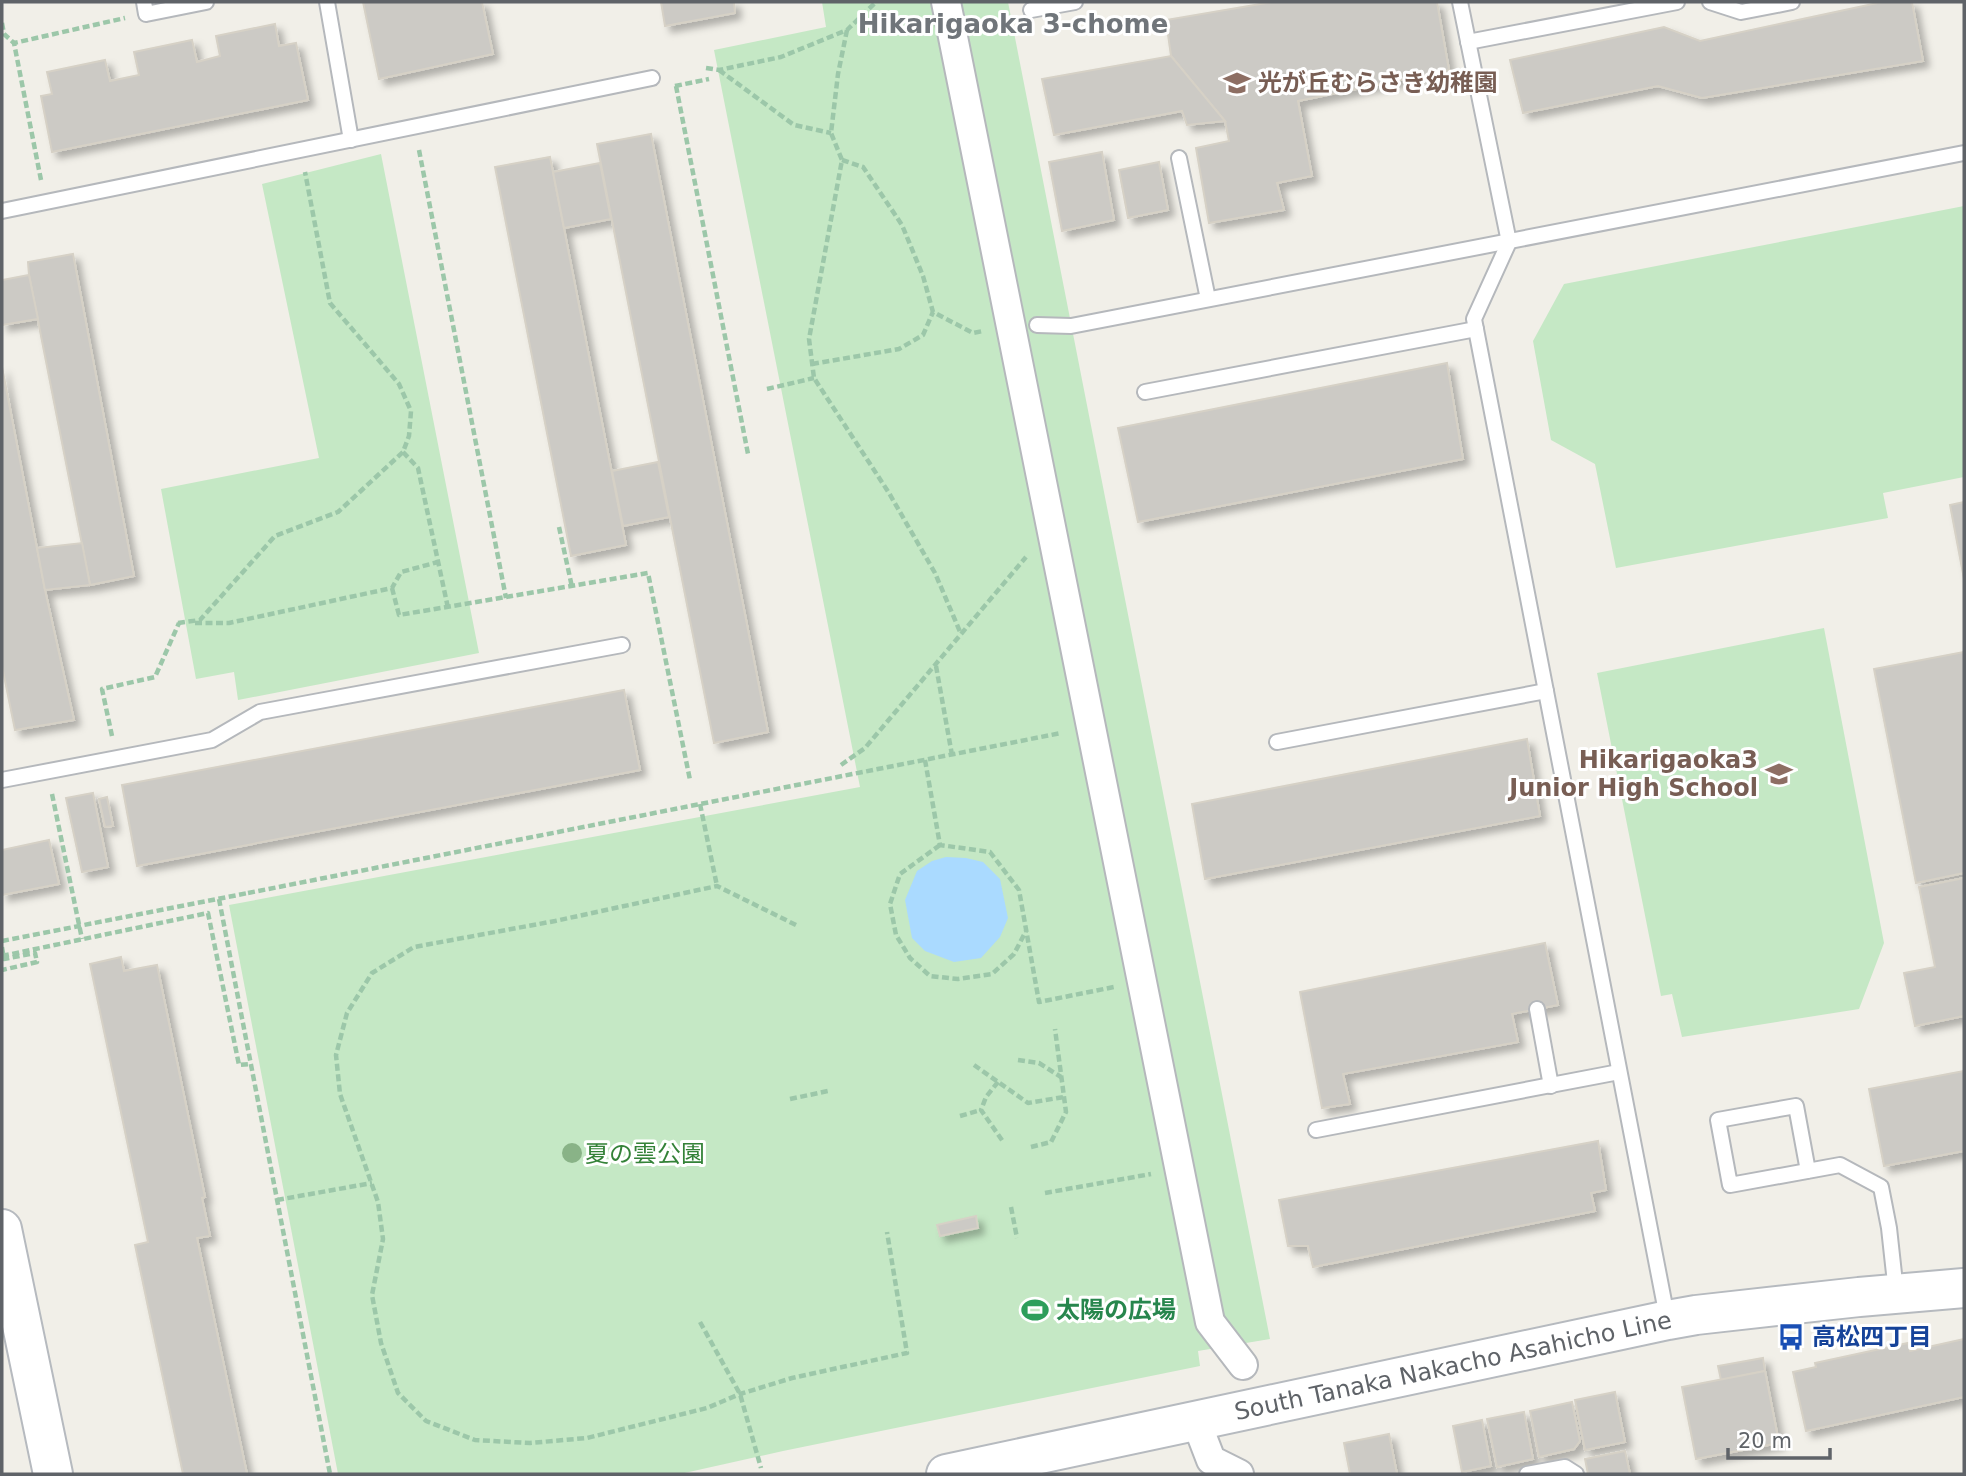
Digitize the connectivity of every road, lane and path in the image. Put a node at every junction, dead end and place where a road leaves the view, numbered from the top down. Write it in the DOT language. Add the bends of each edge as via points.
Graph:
graph roads {
  1 [pos="206,2"];
  2 [pos="327,2"];
  3 [pos="876,2"];
  4 [pos="946,2"];
  5 [pos="1075,2"];
  6 [pos="1460,2"];
  7 [pos="1677,2"];
  8 [pos="1710,2"];
  9 [pos="1792,2"];
  10 [pos="145,8"];
  11 [pos="1031,10"];
  12 [pos="2,23"];
  13 [pos="847,30"];
  14 [pos="1468,42"];
  15 [pos="14,43"];
  16 [pos="706,68"];
  17 [pos="719,70"];
  18 [pos="652,78"];
  19 [pos="676,86"];
  20 [pos="831,133"];
  21 [pos="351,139"];
  22 [pos="417,139"];
  23 [pos="1964,153"];
  24 [pos="1179,158"];
  25 [pos="842,160"];
  26 [pos="303,161"];
  27 [pos="41,180"];
  28 [pos="2,211"];
  29 [pos="1509,242"];
  30 [pos="1208,299"];
  31 [pos="933,312"];
  32 [pos="1024,324"];
  33 [pos="1476,329"];
  34 [pos="812,364"];
  35 [pos="814,379"];
  36 [pos="766,389"];
  37 [pos="1145,392"];
  38 [pos="402,452"];
  39 [pos="748,454"];
  40 [pos="559,527"];
  41 [pos="1053,534"];
  42 [pos="438,562"];
  43 [pos="572,586"];
  44 [pos="506,598"];
  45 [pos="448,608"];
  46 [pos="178,622"];
  47 [pos="961,634"];
  48 [pos="622,645"];
  49 [pos="935,665"];
  50 [pos="1546,691"];
  51 [pos="1090,727"];
  52 [pos="112,737"];
  53 [pos="1277,742"];
  54 [pos="951,755"];
  55 [pos="925,760"];
  56 [pos="841,765"];
  57 [pos="2,780"];
  58 [pos="51,786"];
  59 [pos="700,804"];
  60 [pos="940,845"];
  61 [pos="717,886"];
  62 [pos="219,899"];
  63 [pos="796,925"];
  64 [pos="1026,931"];
  65 [pos="82,939"];
  66 [pos="2,941"];
  67 [pos="2,947"];
  68 [pos="3,956"];
  69 [pos="2,970"];
  70 [pos="1141,982"];
  71 [pos="1537,1009"];
  72 [pos="1055,1029"];
  73 [pos="1018,1060"];
  74 [pos="251,1064"];
  75 [pos="974,1065"];
  76 [pos="1619,1072"];
  77 [pos="1061,1077"];
  78 [pos="998,1082"];
  79 [pos="1551,1086"];
  80 [pos="828,1091"];
  81 [pos="1063,1097"];
  82 [pos="790,1098"];
  83 [pos="981,1110"];
  84 [pos="960,1116"];
  85 [pos="1317,1130"];
  86 [pos="1004,1143"];
  87 [pos="1031,1147"];
  88 [pos="1179,1168"];
  89 [pos="1808,1171"];
  90 [pos="372,1183"];
  91 [pos="1045,1193"];
  92 [pos="277,1200"];
  93 [pos="1011,1207"];
  94 [pos="2,1229"];
  95 [pos="887,1232"];
  96 [pos="1017,1238"];
  97 [pos="1964,1288"];
  98 [pos="1897,1294"];
  99 [pos="1668,1320"];
  100 [pos="700,1322"];
  101 [pos="1243,1365"];
  102 [pos="740,1394"];
  103 [pos="1196,1421"];
  104 [pos="761,1468"];
  105 [pos="53,1474"];
  106 [pos="330,1474"];
  107 [pos="946,1474"];
  108 [pos="1239,1474"];
  109 [pos="1527,1474"];
  110 [pos="1576,1474"];
  1 -- 10 [label="lane"];
  2 -- 21 [label="lane"];
  3 -- 13 [label="path"];
  4 -- 32 [label="street"];
  5 -- 11 [label="lane"];
  6 -- 14 [label="lane"];
  7 -- 14 [label="lane"];
  8 -- 9 [label="lane" via="1741,12"];
  10 -- 15 [label="path"];
  12 -- 15 [label="path" via="4,34"];
  13 -- 17 [label="path" via="781,57"];
  13 -- 20 [label="path"];
  14 -- 29 [label="lane"];
  15 -- 27 [label="path"];
  16 -- 17 [label="path"];
  17 -- 20 [label="path" via="794,125"];
  18 -- 21 [label="lane"];
  19 -- 39 [label="path"];
  20 -- 25 [label="path"];
  21 -- 28 [label="lane"];
  22 -- 44 [label="path"];
  23 -- 29 [label="lane"];
  24 -- 30 [label="lane"];
  25 -- 31 [label="path" via="863,167 902,225"];
  25 -- 34 [label="path" via="809,339"];
  26 -- 38 [label="path" via="330,303 399,384 411,411"];
  29 -- 30 [label="lane"];
  29 -- 33 [label="lane" via="1474,319"];
  30 -- 32 [label="lane" via="1071,326"];
  31 -- 32 [label="path" via="973,333"];
  31 -- 34 [label="path" via="923,335 900,349"];
  32 -- 41 [label="street"];
  33 -- 37 [label="lane"];
  33 -- 50 [label="lane"];
  34 -- 35 [label="path"];
  35 -- 36 [label="path"];
  35 -- 47 [label="path" via="889,493 934,573"];
  38 -- 42 [label="path" via="418,468"];
  38 -- 46 [label="path" via="338,512 275,536 200,620"];
  40 -- 43 [label="path"];
  41 -- 47 [label="path" via="1029,554"];
  41 -- 51 [label="street"];
  42 -- 45 [label="path"];
  42 -- 46 [label="path" via="401,572 392,588 229,623"];
  46 -- 52 [label="path" via="155,677 102,690"];
  47 -- 49 [label="path"];
  48 -- 57 [label="lane" via="260,712 212,740"];
  49 -- 54 [label="path"];
  49 -- 56 [label="path" via="865,748"];
  50 -- 53 [label="lane"];
  50 -- 76 [label="lane"];
  51 -- 54 [label="path"];
  51 -- 70 [label="street"];
  54 -- 55 [label="path"];
  55 -- 59 [label="path"];
  55 -- 60 [label="path"];
  58 -- 65 [label="path"];
  59 -- 61 [label="path"];
  59 -- 62 [label="path, bridge"];
  60 -- 64 [label="path" via="990,852 1019,890"];
  60 -- 64 [label="path" via="900,874 890,904 896,935 910,958 930,976 958,979 992,974 1014,954"];
  61 -- 63 [label="path"];
  61 -- 90 [label="path" via="414,947 372,973 347,1013 336,1055 340,1094"];
  62 -- 66 [label="path, bridge"];
  62 -- 74 [label="path"];
  64 -- 70 [label="path" via="1038,1002"];
  65 -- 68 [label="path"];
  65 -- 74 [label="path" via="208,914 239,1065"];
  67 -- 68 [label="path"];
  68 -- 69 [label="path" via="35,953 37,962"];
  70 -- 88 [label="street"];
  71 -- 79 [label="lane"];
  72 -- 77 [label="path"];
  73 -- 77 [label="path" via="1039,1063"];
  74 -- 92 [label="path"];
  75 -- 78 [label="path"];
  76 -- 79 [label="lane"];
  76 -- 99 [label="lane"];
  77 -- 81 [label="path"];
  78 -- 81 [label="path" via="1028,1102"];
  78 -- 83 [label="path"];
  79 -- 85 [label="lane"];
  80 -- 82 [label="path"];
  81 -- 87 [label="path" via="1066,1112 1051,1142"];
  83 -- 84 [label="path"];
  83 -- 86 [label="path"];
  88 -- 91 [label="path"];
  88 -- 101 [label="street" via="1210,1322"];
  89 -- 89 [label="lane" via="1730,1185 1718,1120 1796,1106"];
  89 -- 98 [label="lane" via="1840,1165 1881,1186"];
  90 -- 92 [label="path"];
  90 -- 102 [label="path" via="383,1239 372,1295 381,1342 398,1394 426,1422 475,1440 530,1443 587,1438 707,1408"];
  92 -- 106 [label="path"];
  93 -- 96 [label="path"];
  94 -- 105 [label="main road"];
  95 -- 102 [label="path" via="907,1353"];
  97 -- 98 [label="main road, South Tanaka Nakacho Asahicho Line"];
  98 -- 99 [label="main road, South Tanaka Nakacho Asahicho Line"];
  99 -- 103 [label="main road, South Tanaka Nakacho Asahicho Line"];
  100 -- 102 [label="path"];
  102 -- 104 [label="path"];
  103 -- 107 [label="main road, South Tanaka Nakacho Asahicho Line"];
  103 -- 108 [label="street" via="1211,1460"];
  109 -- 110 [label="lane" via="1565,1466"];
}
